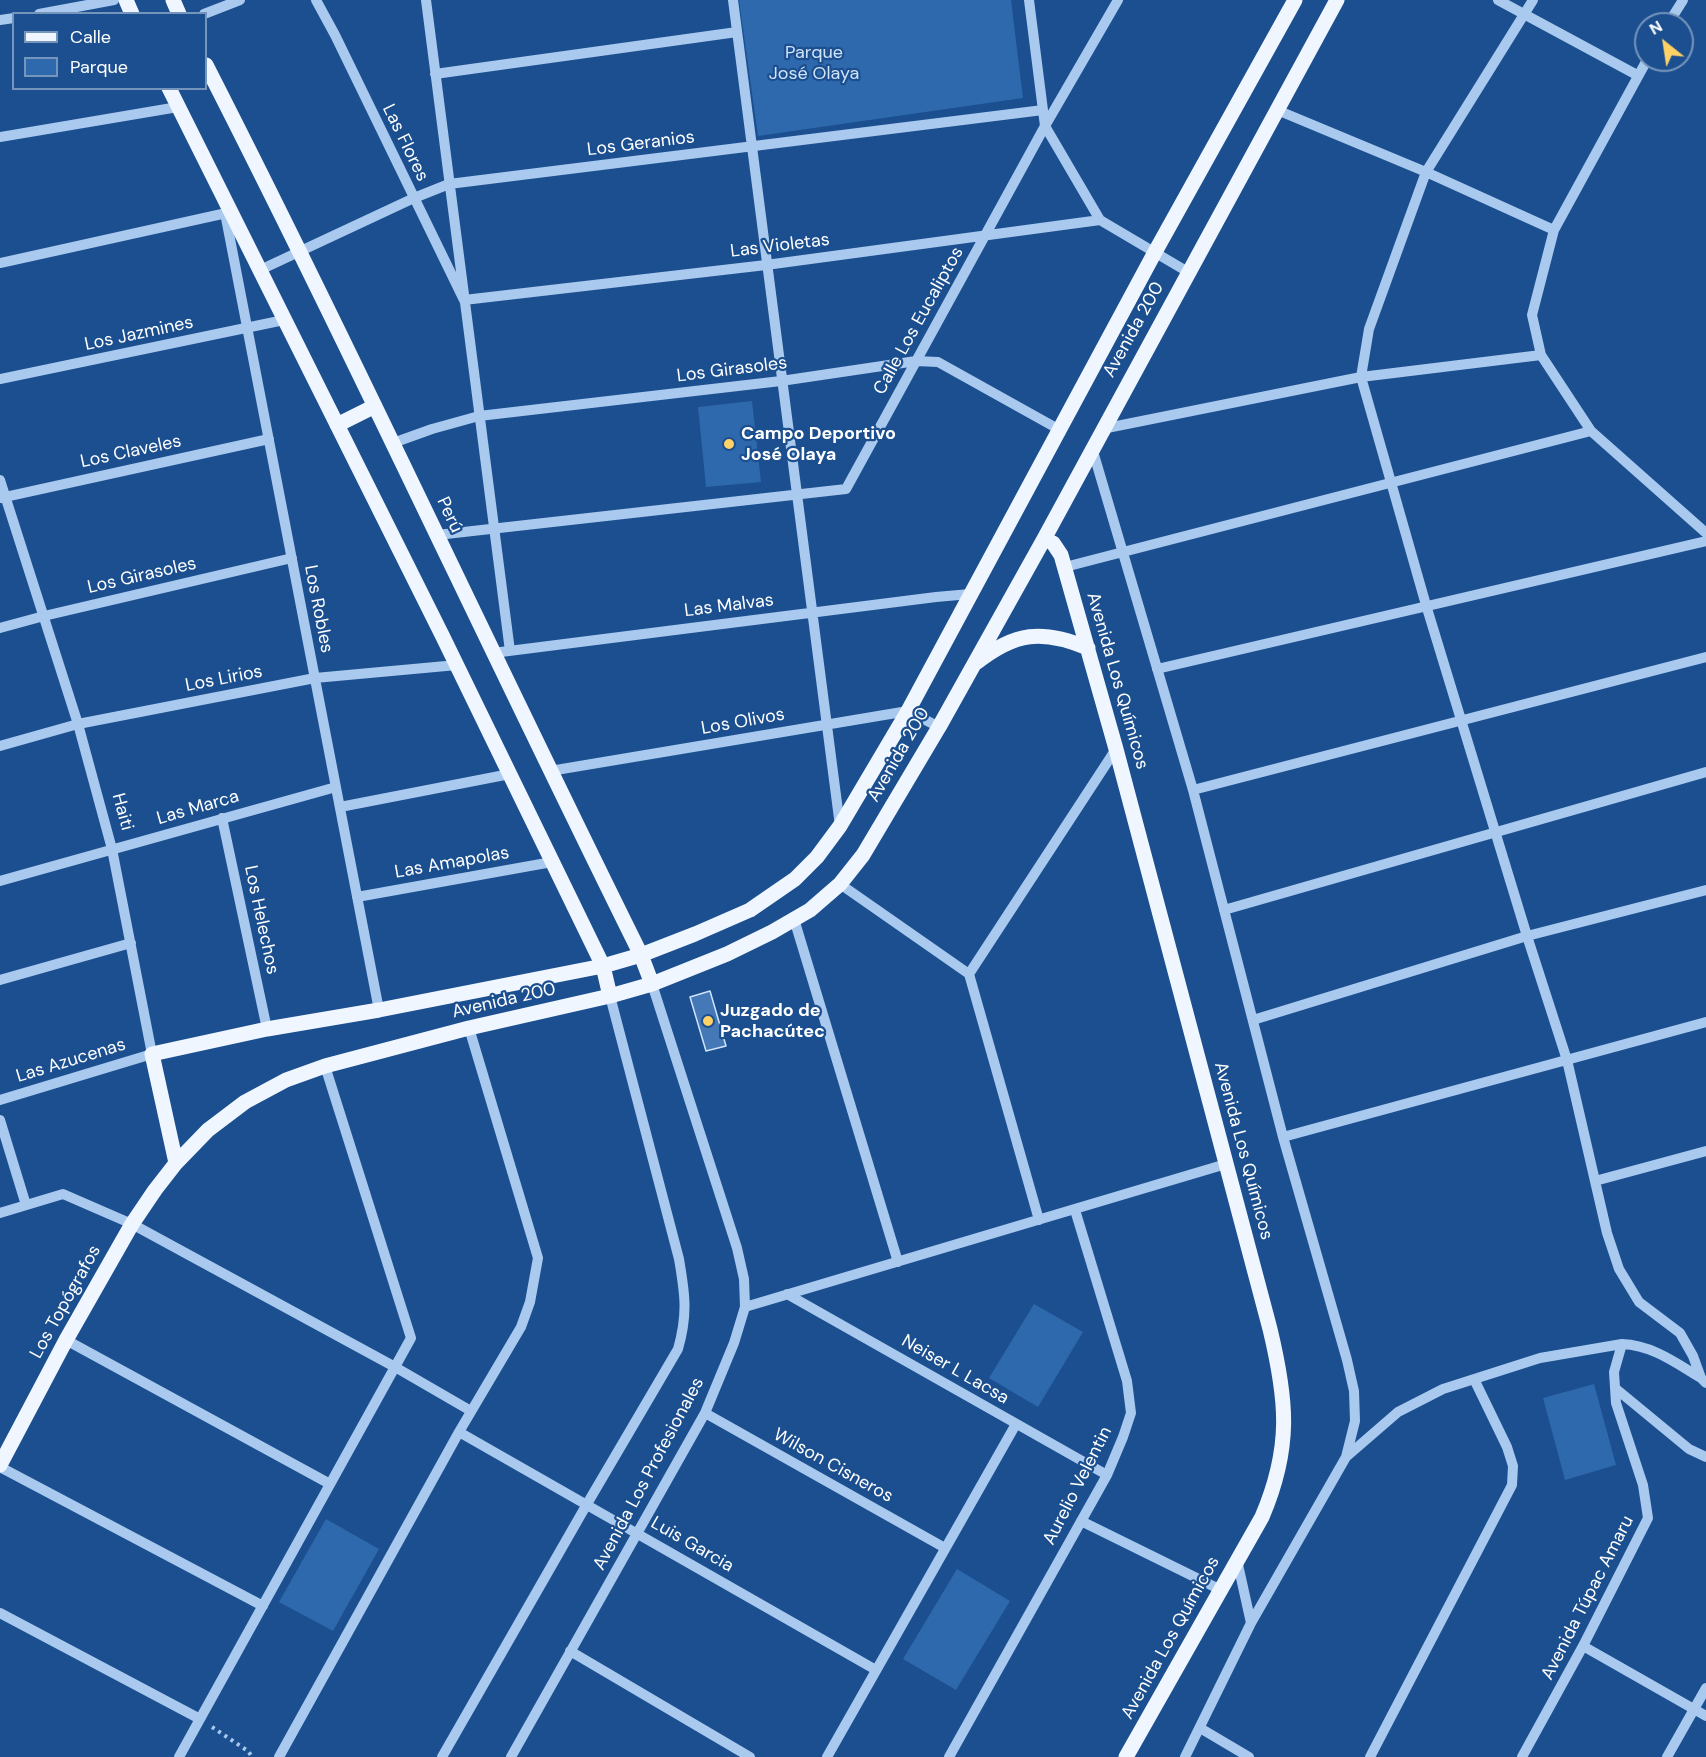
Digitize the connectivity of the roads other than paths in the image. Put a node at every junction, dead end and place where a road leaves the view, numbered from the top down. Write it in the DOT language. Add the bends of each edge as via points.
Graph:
graph roads {
  1 [pos="114,0"];
  2 [pos="240,0"];
  3 [pos="316,0"];
  4 [pos="426,0"];
  5 [pos="733,0"];
  6 [pos="1029,0"];
  7 [pos="1118,0"];
  8 [pos="1295,0"];
  9 [pos="1337,0"];
  10 [pos="1498,0"];
  11 [pos="1533,0"];
  12 [pos="50,12"];
  13 [pos="207,13"];
  14 [pos="1524,14"];
  15 [pos="737,32"];
  16 [pos="207,67"];
  17 [pos="1639,72"];
  18 [pos="435,74"];
  19 [pos="1637,75"];
  20 [pos="170,90"];
  21 [pos="178,107"];
  22 [pos="1043,110"];
  23 [pos="1277,110"];
  24 [pos="1045,126"];
  25 [pos="0,136"];
  26 [pos="752,148"];
  27 [pos="1426,172"];
  28 [pos="449,184"];
  29 [pos="414,198"];
  30 [pos="228,213"];
  31 [pos="1100,220"];
  32 [pos="1554,230"];
  33 [pos="985,236"];
  34 [pos="1155,252"];
  35 [pos="301,253"];
  36 [pos="0,263"];
  37 [pos="766,265"];
  38 [pos="260,270"];
  39 [pos="1188,272"];
  40 [pos="464,300"];
  41 [pos="284,320"];
  42 [pos="248,328"];
  43 [pos="1542,355"];
  44 [pos="916,361"];
  45 [pos="1361,377"];
  46 [pos="0,379"];
  47 [pos="781,381"];
  48 [pos="375,406"];
  49 [pos="479,416"];
  50 [pos="338,425"];
  51 [pos="1102,429"];
  52 [pos="1060,430"];
  53 [pos="1591,431"];
  54 [pos="269,439"];
  55 [pos="393,443"];
  56 [pos="1092,448"];
  57 [pos="0,480"];
  58 [pos="1392,482"];
  59 [pos="796,495"];
  60 [pos="2,497"];
  61 [pos="494,529"];
  62 [pos="1706,532"];
  63 [pos="438,535"];
  64 [pos="1044,538"];
  65 [pos="1706,541"];
  66 [pos="1122,552"];
  67 [pos="292,558"];
  68 [pos="1065,567"];
  69 [pos="970,594"];
  70 [pos="1426,605"];
  71 [pos="811,612"];
  72 [pos="44,616"];
  73 [pos="0,628"];
  74 [pos="1088,648"];
  75 [pos="510,651"];
  76 [pos="494,653"];
  77 [pos="1706,657"];
  78 [pos="457,665"];
  79 [pos="971,667"];
  80 [pos="1157,669"];
  81 [pos="315,678"];
  82 [pos="908,711"];
  83 [pos="1461,720"];
  84 [pos="78,724"];
  85 [pos="826,725"];
  86 [pos="939,727"];
  87 [pos="0,746"];
  88 [pos="1116,749"];
  89 [pos="550,771"];
  90 [pos="1706,772"];
  91 [pos="510,774"];
  92 [pos="336,787"];
  93 [pos="1192,790"];
  94 [pos="340,807"];
  95 [pos="222,818"];
  96 [pos="840,826"];
  97 [pos="1496,832"];
  98 [pos="112,849"];
  99 [pos="552,862"];
  100 [pos="0,881"];
  101 [pos="840,885"];
  102 [pos="1706,890"];
  103 [pos="357,897"];
  104 [pos="1224,909"];
  105 [pos="794,919"];
  106 [pos="1527,936"];
  107 [pos="131,943"];
  108 [pos="641,955"];
  109 [pos="603,966"];
  110 [pos="969,974"];
  111 [pos="0,980"];
  112 [pos="652,984"];
  113 [pos="610,996"];
  114 [pos="379,1010"];
  115 [pos="1253,1020"];
  116 [pos="1706,1022"];
  117 [pos="469,1028"];
  118 [pos="267,1029"];
  119 [pos="152,1054"];
  120 [pos="1567,1060"];
  121 [pos="325,1066"];
  122 [pos="0,1100"];
  123 [pos="0,1120"];
  124 [pos="1283,1137"];
  125 [pos="1706,1151"];
  126 [pos="176,1162"];
  127 [pos="1226,1164"];
  128 [pos="1595,1181"];
  129 [pos="26,1205"];
  130 [pos="1075,1210"];
  131 [pos="0,1213"];
  132 [pos="1039,1220"];
  133 [pos="132,1224"];
  134 [pos="898,1262"];
  135 [pos="788,1294"];
  136 [pos="745,1307"];
  137 [pos="66,1340"];
  138 [pos="1622,1344"];
  139 [pos="395,1367"];
  140 [pos="1474,1379"];
  141 [pos="1703,1380"];
  142 [pos="1615,1388"];
  143 [pos="471,1411"];
  144 [pos="705,1413"];
  145 [pos="1016,1424"];
  146 [pos="459,1432"];
  147 [pos="1346,1457"];
  148 [pos="1706,1457"];
  149 [pos="0,1466"];
  150 [pos="1107,1475"];
  151 [pos="330,1484"];
  152 [pos="587,1504"];
  153 [pos="1081,1521"];
  154 [pos="638,1532"];
  155 [pos="945,1548"];
  156 [pos="1237,1560"];
  157 [pos="1221,1590"];
  158 [pos="263,1606"];
  159 [pos="0,1613"];
  160 [pos="1251,1623"];
  161 [pos="1583,1646"];
  162 [pos="570,1651"];
  163 [pos="876,1670"];
  164 [pos="1706,1688"];
  165 [pos="1694,1710"];
  166 [pos="1706,1716"];
  167 [pos="200,1719"];
  168 [pos="1200,1728"];
  169 [pos="179,1757"];
  170 [pos="279,1757"];
  171 [pos="442,1757"];
  172 [pos="511,1757"];
  173 [pos="750,1757"];
  174 [pos="826,1757"];
  175 [pos="949,1757"];
  176 [pos="1126,1757"];
  177 [pos="1185,1757"];
  178 [pos="1249,1757"];
  179 [pos="1370,1757"];
  180 [pos="1522,1757"];
  181 [pos="1667,1757"];
  1 -- 12 [label="street"];
  2 -- 13 [label="street"];
  3 -- 29 [label="street, Las Flores"];
  4 -- 18 [label="street"];
  5 -- 15 [label="street"];
  6 -- 22 [label="street"];
  7 -- 24 [label="street, Calle Los Eucaliptos"];
  8 -- 34 [label="main road, Avenida 200"];
  9 -- 23 [label="main road, Avenida 200"];
  10 -- 14 [label="street"];
  11 -- 14 [label="street"];
  14 -- 19 [label="street"];
  14 -- 27 [label="street"];
  15 -- 18 [label="street"];
  15 -- 26 [label="street"];
  16 -- 35 [label="main road, Perú"];
  17 -- 19 [label="street"];
  18 -- 28 [label="street"];
  19 -- 32 [label="street"];
  20 -- 21 [label="main road"];
  21 -- 25 [label="street"];
  21 -- 30 [label="main road"];
  22 -- 24 [label="street"];
  22 -- 26 [label="street, Los Geranios"];
  23 -- 27 [label="street"];
  23 -- 39 [label="main road, Avenida 200"];
  24 -- 31 [label="street"];
  24 -- 33 [label="street, Calle Los Eucaliptos"];
  26 -- 28 [label="street, Los Geranios"];
  26 -- 37 [label="street"];
  27 -- 32 [label="street"];
  27 -- 45 [label="street" via="1369,329"];
  28 -- 29 [label="street, Los Geranios"];
  28 -- 40 [label="street"];
  29 -- 35 [label="street, Los Geranios"];
  29 -- 40 [label="street, Las Flores"];
  30 -- 36 [label="street"];
  30 -- 38 [label="main road"];
  30 -- 42 [label="street, Los Robles"];
  31 -- 33 [label="street, Las Violetas"];
  31 -- 34 [label="street"];
  32 -- 43 [label="street" via="1532,315"];
  33 -- 37 [label="street, Las Violetas"];
  33 -- 44 [label="street, Calle Los Eucaliptos"];
  34 -- 39 [label="street"];
  34 -- 52 [label="main road, Avenida 200"];
  35 -- 38 [label="street, Los Geranios"];
  35 -- 48 [label="main road, Perú"];
  37 -- 40 [label="street, Las Violetas"];
  37 -- 47 [label="street"];
  38 -- 41 [label="main road"];
  39 -- 51 [label="main road, Avenida 200"];
  40 -- 49 [label="street"];
  41 -- 42 [label="street, Los Jazmines"];
  41 -- 50 [label="main road"];
  42 -- 46 [label="street, Los Jazmines"];
  42 -- 54 [label="street, Los Robles"];
  43 -- 45 [label="street"];
  43 -- 53 [label="street"];
  44 -- 47 [label="street, Los Girasoles"];
  44 -- 52 [label="street, Los Girasoles" via="938,362"];
  44 -- 59 [label="street, Calle Los Eucaliptos" via="846,489"];
  45 -- 51 [label="street"];
  45 -- 58 [label="street"];
  47 -- 49 [label="street, Los Girasoles"];
  47 -- 59 [label="street"];
  48 -- 50 [label="main road"];
  48 -- 55 [label="main road, Perú"];
  49 -- 55 [label="street, Los Girasoles"];
  49 -- 61 [label="street"];
  50 -- 78 [label="main road"];
  51 -- 56 [label="main road, Avenida 200"];
  52 -- 69 [label="main road, Avenida 200"];
  53 -- 58 [label="street"];
  53 -- 62 [label="street"];
  54 -- 60 [label="street, Los Claveles"];
  54 -- 67 [label="street, Los Robles"];
  55 -- 63 [label="main road, Perú"];
  56 -- 64 [label="main road, Avenida 200"];
  56 -- 66 [label="street"];
  57 -- 60 [label="street, Haiti"];
  58 -- 66 [label="street"];
  58 -- 70 [label="street"];
  59 -- 61 [label="street, Calle Los Eucaliptos"];
  59 -- 71 [label="street"];
  60 -- 72 [label="street, Haiti"];
  61 -- 63 [label="street, Calle Los Eucaliptos"];
  61 -- 75 [label="street"];
  63 -- 76 [label="main road, Perú"];
  64 -- 68 [label="main road, Avenida Los Químicos" via="1053,543"];
  64 -- 79 [label="main road, Avenida 200"];
  65 -- 70 [label="street"];
  66 -- 68 [label="street"];
  66 -- 80 [label="street"];
  67 -- 72 [label="street, Los Girasoles"];
  67 -- 81 [label="street, Los Robles"];
  68 -- 74 [label="main road, Avenida Los Químicos"];
  69 -- 71 [label="street, Las Malvas"];
  69 -- 82 [label="main road, Avenida 200"];
  70 -- 80 [label="street"];
  70 -- 83 [label="street"];
  71 -- 75 [label="street, Las Malvas"];
  71 -- 85 [label="street"];
  72 -- 73 [label="street, Los Girasoles"];
  72 -- 84 [label="street, Haiti"];
  74 -- 79 [label="main road" via="1041,635 1017,639 995,649"];
  74 -- 88 [label="main road, Avenida Los Químicos"];
  75 -- 76 [label="street, Las Malvas"];
  76 -- 89 [label="main road, Perú"];
  77 -- 83 [label="street"];
  78 -- 81 [label="street, Los Lirios"];
  78 -- 91 [label="main road"];
  79 -- 86 [label="main road, Avenida 200"];
  80 -- 93 [label="street"];
  81 -- 84 [label="street, Los Lirios"];
  81 -- 92 [label="street, Los Robles"];
  82 -- 85 [label="street, Los Olivos"];
  82 -- 86 [label="street"];
  82 -- 96 [label="main road, Avenida 200"];
  83 -- 93 [label="street"];
  83 -- 97 [label="street"];
  84 -- 87 [label="street, Los Lirios"];
  84 -- 98 [label="street, Haiti"];
  85 -- 89 [label="street, Los Olivos"];
  85 -- 96 [label="street"];
  86 -- 101 [label="main road, Avenida 200" via="863,855"];
  88 -- 110 [label="street"];
  88 -- 127 [label="main road, Avenida Los Químicos"];
  89 -- 108 [label="main road, Perú"];
  90 -- 97 [label="street"];
  91 -- 94 [label="street"];
  91 -- 99 [label="main road"];
  92 -- 94 [label="street, Los Robles"];
  92 -- 95 [label="street, Las Marca"];
  93 -- 104 [label="street"];
  94 -- 103 [label="street, Los Robles"];
  95 -- 98 [label="street, Las Marca"];
  95 -- 118 [label="street, Los Helechos"];
  96 -- 108 [label="main road, Avenida 200" via="817,857 778,892 750,910"];
  97 -- 104 [label="street"];
  97 -- 106 [label="street"];
  98 -- 100 [label="street, Las Marca"];
  98 -- 107 [label="street, Haiti"];
  99 -- 103 [label="street, Las Amapolas"];
  99 -- 109 [label="main road"];
  101 -- 105 [label="main road, Avenida 200"];
  101 -- 110 [label="street"];
  102 -- 106 [label="street"];
  103 -- 114 [label="street, Los Robles"];
  104 -- 115 [label="street"];
  105 -- 112 [label="main road, Avenida 200" via="726,954"];
  105 -- 134 [label="street"];
  106 -- 115 [label="street"];
  106 -- 120 [label="street"];
  107 -- 111 [label="street"];
  107 -- 119 [label="street, Haiti"];
  108 -- 109 [label="main road, Avenida 200"];
  108 -- 112 [label="main road, Perú"];
  109 -- 113 [label="main road"];
  109 -- 114 [label="main road, Avenida 200"];
  110 -- 132 [label="street"];
  112 -- 113 [label="main road, Avenida 200"];
  112 -- 136 [label="street, Avenida Los Profesionales" via="737,1248"];
  113 -- 117 [label="main road, Avenida 200"];
  113 -- 152 [label="street, Avenida Los Profesionales" via="679,1259 685,1324 678,1349"];
  114 -- 118 [label="main road, Avenida 200"];
  115 -- 124 [label="street"];
  116 -- 120 [label="street"];
  117 -- 121 [label="main road, Avenida 200"];
  117 -- 143 [label="street" via="538,1258 521,1327"];
  118 -- 119 [label="main road, Avenida 200"];
  119 -- 122 [label="street, Las Azucenas"];
  119 -- 126 [label="main road, Haiti"];
  120 -- 124 [label="street"];
  120 -- 128 [label="street"];
  121 -- 126 [label="main road, Avenida 200" via="286,1080 245,1102 208,1130"];
  121 -- 139 [label="street" via="411,1338"];
  123 -- 129 [label="street"];
  124 -- 147 [label="street" via="1354,1391 1355,1420"];
  125 -- 128 [label="street"];
  126 -- 133 [label="main road, Los Topógrafos"];
  127 -- 130 [label="street"];
  127 -- 156 [label="main road, Avenida Los Químicos" via="1280,1373 1285,1424 1272,1491"];
  128 -- 141 [label="street" via="1619,1269 1639,1302 1680,1334"];
  129 -- 131 [label="street"];
  129 -- 133 [label="street" via="63,1194"];
  130 -- 132 [label="street"];
  130 -- 150 [label="street, Aurelio Velentin" via="1127,1381 1131,1413"];
  132 -- 134 [label="street"];
  133 -- 137 [label="main road, Los Topógrafos"];
  133 -- 139 [label="street"];
  134 -- 135 [label="street"];
  135 -- 136 [label="street"];
  135 -- 145 [label="street, Neiser L Lacsa"];
  136 -- 144 [label="street, Avenida Los Profesionales"];
  137 -- 149 [label="main road, Los Topógrafos"];
  137 -- 151 [label="street"];
  138 -- 140 [label="street" via="1540,1358"];
  138 -- 141 [label="street" via="1658,1353"];
  138 -- 142 [label="street, Avenida Túpac Amaru" via="1614,1372"];
  139 -- 143 [label="street"];
  139 -- 151 [label="street"];
  140 -- 147 [label="street" via="1443,1389 1398,1412"];
  140 -- 179 [label="street" via="1507,1447 1513,1466 1512,1485"];
  142 -- 148 [label="street" via="1689,1449"];
  142 -- 161 [label="street, Avenida Túpac Amaru" via="1616,1403 1643,1485 1648,1518"];
  143 -- 146 [label="street"];
  144 -- 154 [label="street, Avenida Los Profesionales"];
  144 -- 155 [label="street, Wilson Cisneros"];
  145 -- 150 [label="street, Neiser L Lacsa"];
  145 -- 155 [label="street"];
  146 -- 152 [label="street, Luis Garcia"];
  146 -- 170 [label="street"];
  147 -- 160 [label="street"];
  149 -- 158 [label="street"];
  150 -- 153 [label="street, Aurelio Velentin"];
  151 -- 158 [label="street"];
  152 -- 154 [label="street, Luis Garcia"];
  152 -- 171 [label="street, Avenida Los Profesionales"];
  153 -- 157 [label="street"];
  153 -- 175 [label="street, Aurelio Velentin"];
  154 -- 162 [label="street, Avenida Los Profesionales"];
  154 -- 163 [label="street, Luis Garcia"];
  155 -- 163 [label="street"];
  156 -- 157 [label="main road, Avenida Los Químicos"];
  156 -- 160 [label="street"];
  157 -- 176 [label="main road, Avenida Los Químicos"];
  158 -- 167 [label="street"];
  159 -- 167 [label="street"];
  160 -- 168 [label="street"];
  161 -- 165 [label="street"];
  161 -- 180 [label="street, Avenida Túpac Amaru"];
  162 -- 172 [label="street, Avenida Los Profesionales"];
  162 -- 173 [label="street"];
  163 -- 174 [label="street"];
  164 -- 165 [label="street"];
  165 -- 166 [label="street"];
  165 -- 181 [label="street"];
  167 -- 169 [label="street"];
  168 -- 177 [label="street"];
  168 -- 178 [label="street"];
}
